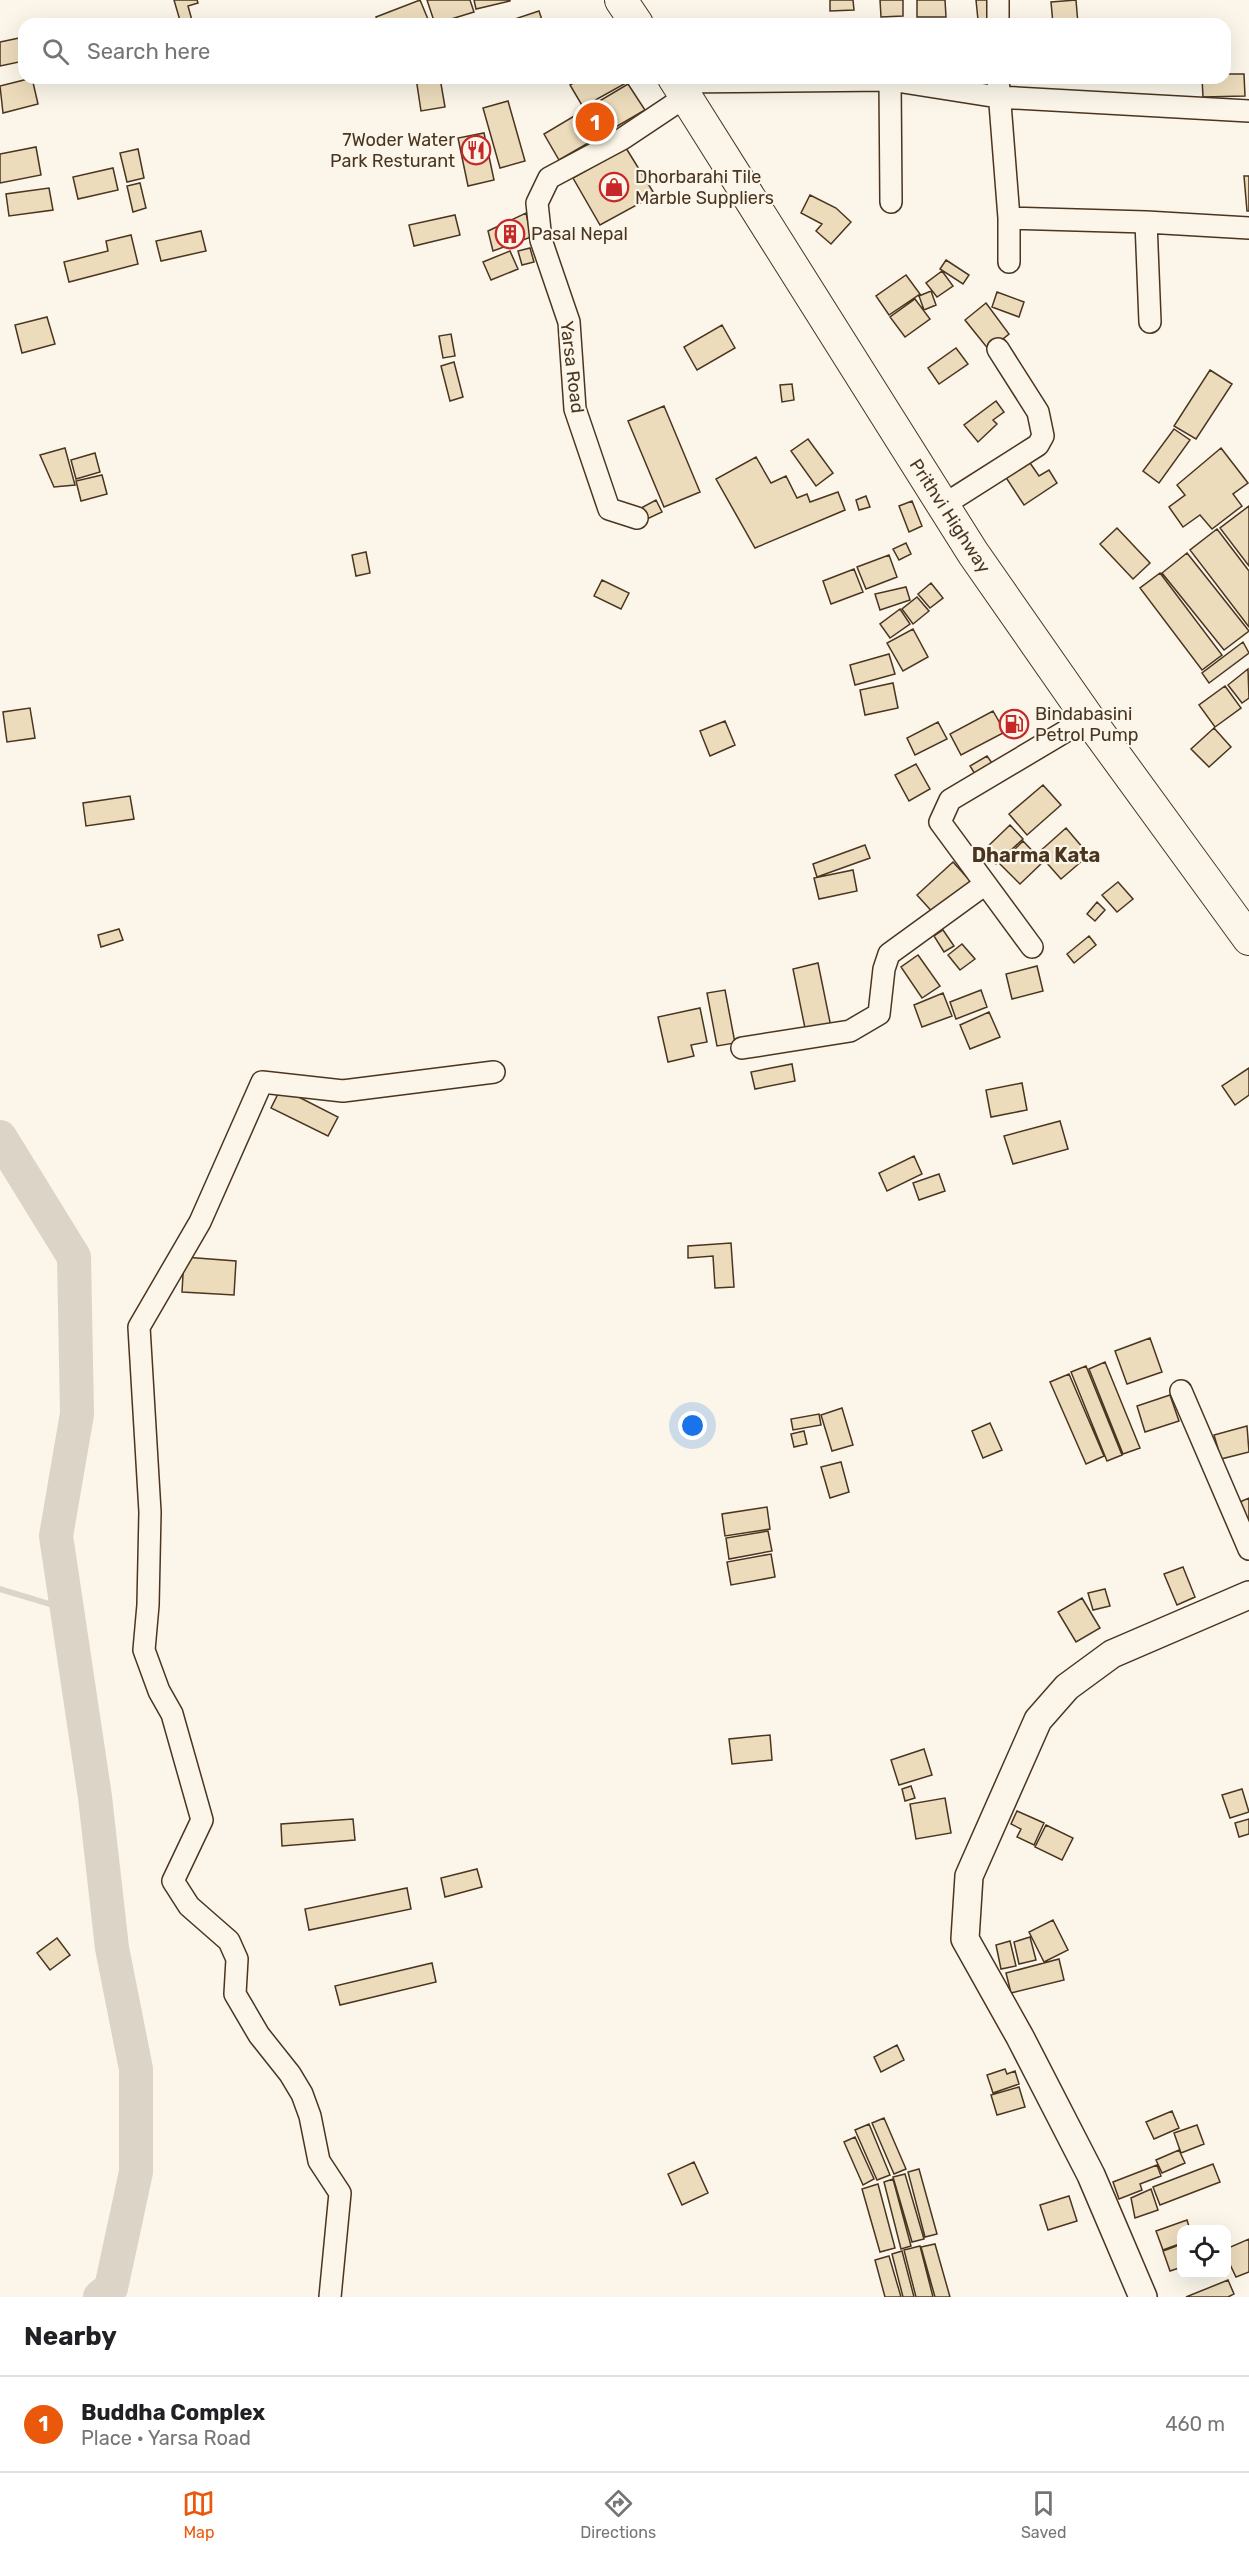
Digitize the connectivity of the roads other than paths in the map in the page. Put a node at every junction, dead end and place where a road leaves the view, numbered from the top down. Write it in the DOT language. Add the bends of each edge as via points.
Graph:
graph roads {
  1 [pos="998,0"];
  2 [pos="998,18"];
  3 [pos="721,84"];
  4 [pos="890,84"];
  5 [pos="952,84"];
  6 [pos="679,85"];
  7 [pos="998,87"];
  8 [pos="1249,111"];
  9 [pos="891,202"];
  10 [pos="1008,218"];
  11 [pos="1146,222"];
  12 [pos="1249,228"];
  13 [pos="1009,262"];
  14 [pos="1150,322"];
  15 [pos="998,349"];
  16 [pos="942,506"];
  17 [pos="637,518"];
  18 [pos="1088,718"];
  19 [pos="984,885"];
  20 [pos="1249,939"];
  21 [pos="1032,947"];
  22 [pos="742,1048"];
  23 [pos="494,1072"];
  24 [pos="1181,1391"];
  25 [pos="1249,1549"];
  26 [pos="1249,1595"];
  27 [pos="330,2297"];
  28 [pos="1143,2297"];
  1 -- 2 [label="street"];
  3 -- 6 [label="street"];
  4 -- 9 [label="street"];
  5 -- 7 [label="street"];
  6 -- 16 [label="highway, Prithvi Highway"];
  6 -- 17 [label="street, Yarsa Road" via="622,140 549,178 537,203 541,240 568,322 575,409 609,509"];
  7 -- 8 [label="street"];
  7 -- 10 [label="street"];
  10 -- 11 [label="street"];
  10 -- 13 [label="street"];
  11 -- 12 [label="street"];
  11 -- 14 [label="street"];
  15 -- 16 [label="street" via="1038,412 1043,436 1038,444"];
  16 -- 18 [label="highway, Prithvi Highway"];
  18 -- 19 [label="street" via="950,800 940,822"];
  18 -- 20 [label="highway, Prithvi Highway"];
  19 -- 21 [label="street"];
  19 -- 22 [label="street" via="889,954 879,1014 866,1023 850,1030"];
  23 -- 27 [label="street" via="343,1091 262,1082 200,1222 139,1327 150,1512 144,1650 172,1714 202,1820 173,1881 189,1906 229,1941 237,1959 235,1994 302,2094 320,2161 340,2193"];
  24 -- 25 [label="street"];
  26 -- 28 [label="main road" via="1112,1654 1067,1687 1038,1720 969,1876 965,1939 1091,2175"];
}
